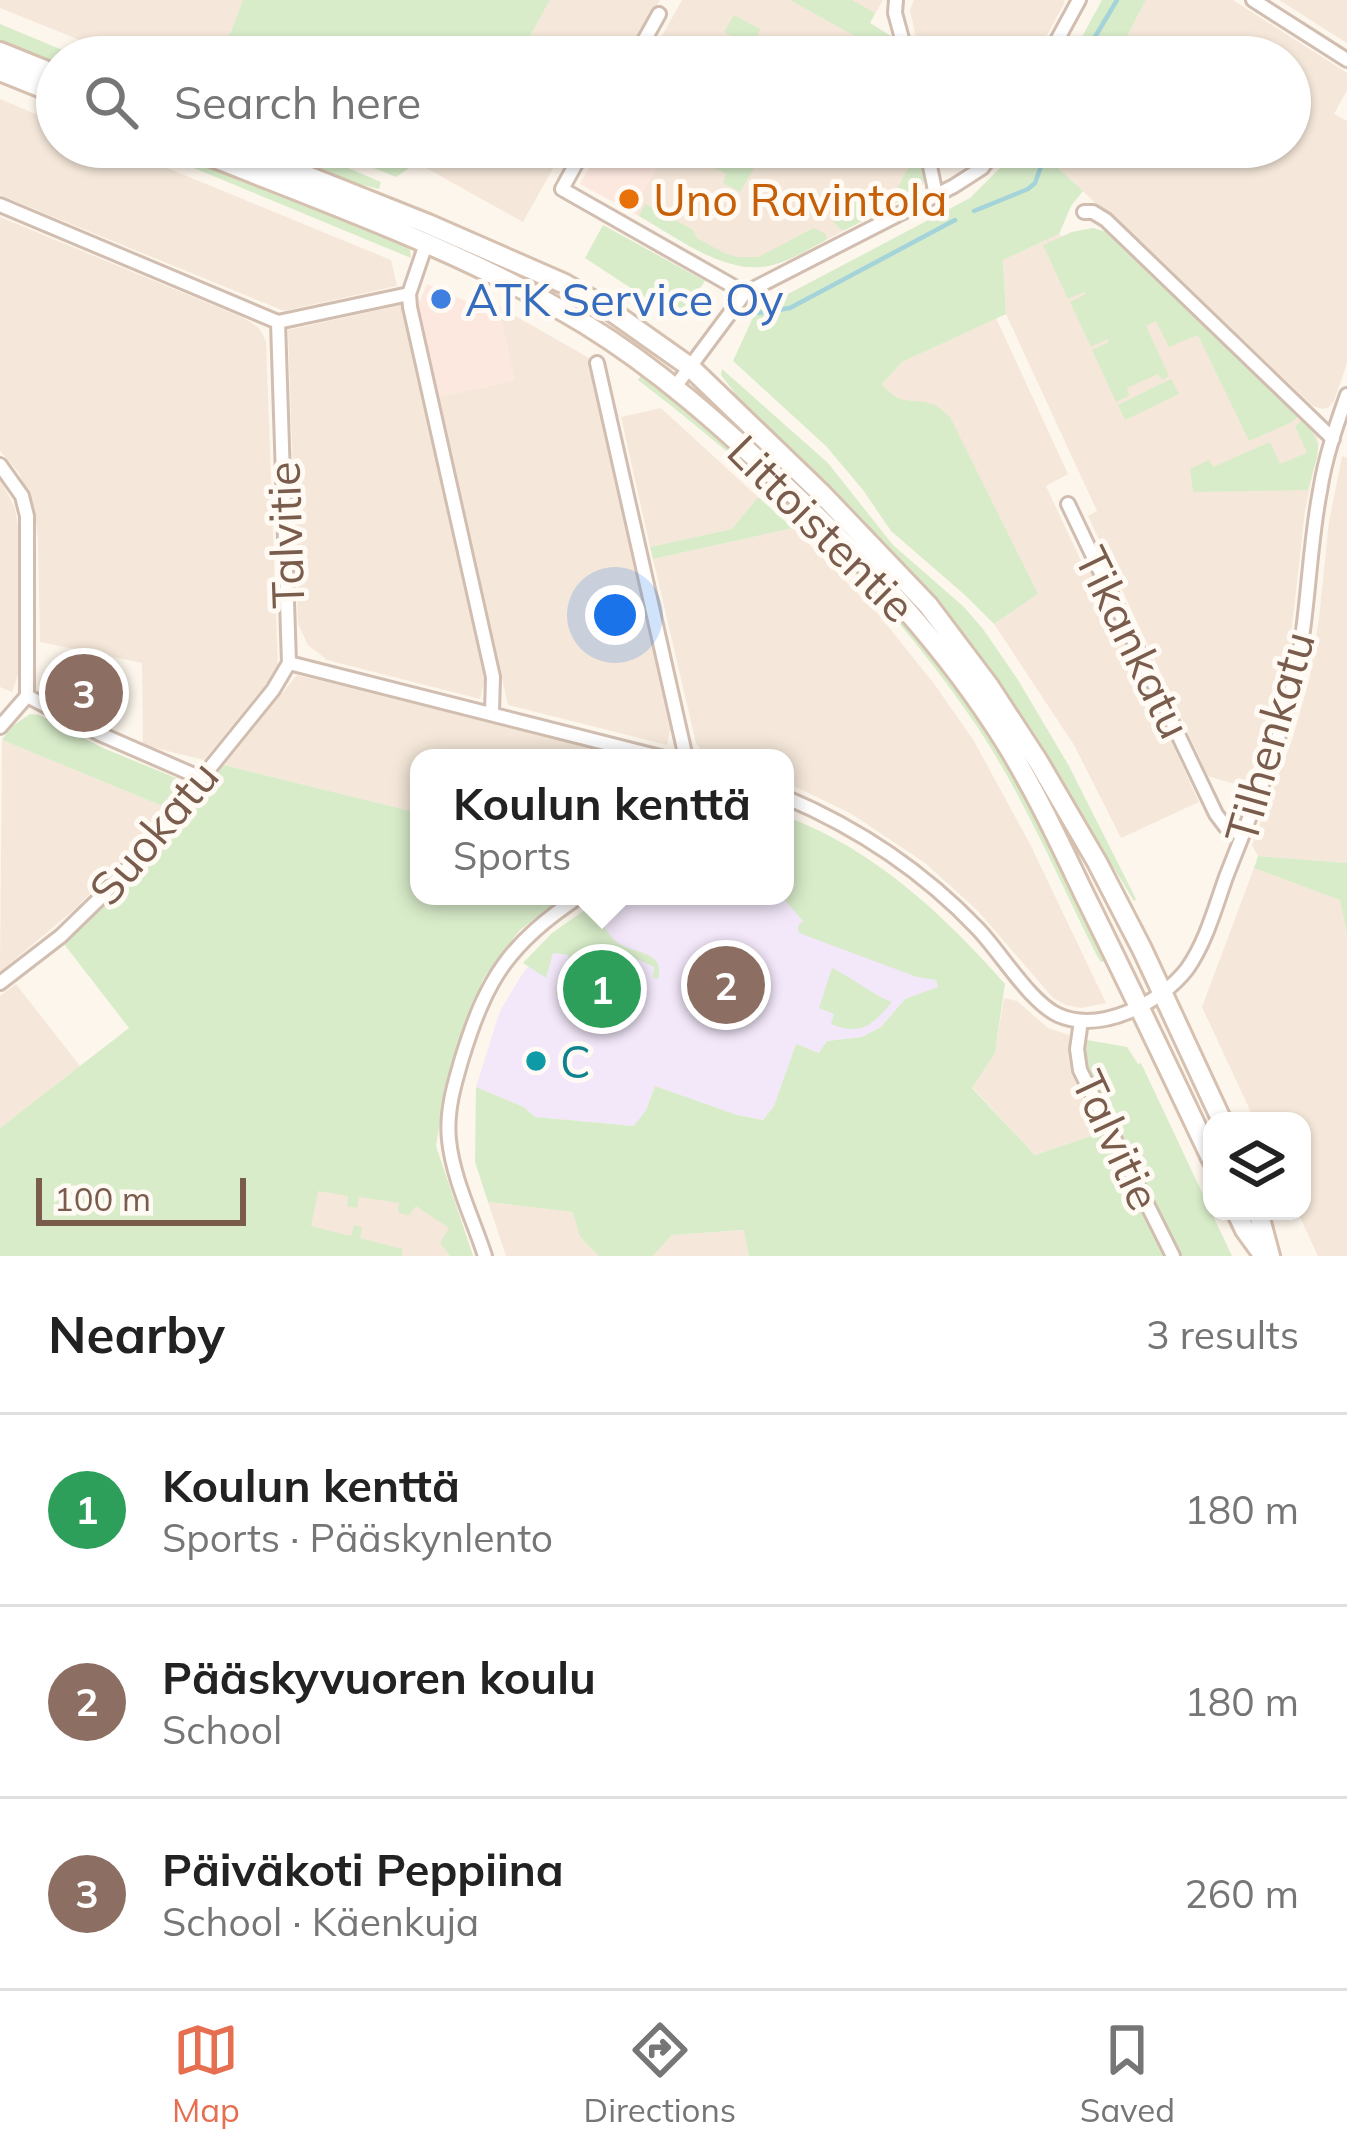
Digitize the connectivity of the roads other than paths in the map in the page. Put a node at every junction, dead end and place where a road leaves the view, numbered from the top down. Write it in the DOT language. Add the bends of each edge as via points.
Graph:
graph roads {
  1 [pos="896,0"];
  2 [pos="1079,0"];
  3 [pos="1253,0"];
  4 [pos="659,14"];
  5 [pos="647,36"];
  6 [pos="901,36"];
  7 [pos="1059,36"];
  8 [pos="1309,36"];
  9 [pos="1311,37"];
  10 [pos="0,52"];
  11 [pos="1347,60"];
  12 [pos="36,67"];
  13 [pos="0,71"];
  14 [pos="36,86"];
  15 [pos="239,168"];
  16 [pos="286,168"];
  17 [pos="574,168"];
  18 [pos="931,168"];
  19 [pos="980,168"];
  20 [pos="937,195"];
  21 [pos="0,205"];
  22 [pos="1084,212"];
  23 [pos="425,244"];
  24 [pos="746,293"];
  25 [pos="409,294"];
  26 [pos="278,322"];
  27 [pos="597,363"];
  28 [pos="690,367"];
  29 [pos="674,387"];
  30 [pos="1347,394"];
  31 [pos="1333,439"];
  32 [pos="0,465"];
  33 [pos="1068,504"];
  34 [pos="289,663"];
  35 [pos="27,696"];
  36 [pos="492,712"];
  37 [pos="0,727"];
  38 [pos="630,749"];
  39 [pos="685,749"];
  40 [pos="201,778"];
  41 [pos="794,801"];
  42 [pos="1242,835"];
  43 [pos="568,905"];
  44 [pos="0,983"];
  45 [pos="1162,992"];
  46 [pos="1139,1006"];
  47 [pos="1082,1022"];
  48 [pos="1218,1112"];
  49 [pos="1203,1141"];
  50 [pos="1240,1220"];
  51 [pos="1260,1220"];
  52 [pos="485,1256"];
  53 [pos="1173,1256"];
  54 [pos="1267,1256"];
  1 -- 6 [label="street"];
  2 -- 7 [label="street"];
  3 -- 8 [label="street"];
  4 -- 5 [label="street"];
  9 -- 11 [label="street"];
  10 -- 12 [label="main road"];
  13 -- 14 [label="main road"];
  15 -- 23 [label="main road, Littoistentie"];
  16 -- 28 [label="main road, Littoistentie" via="539,271"];
  17 -- 24 [label="street" via="562,189"];
  18 -- 20 [label="street"];
  19 -- 20 [label="street"];
  20 -- 24 [label="street"];
  21 -- 26 [label="street"];
  22 -- 31 [label="street" via="1106,220"];
  23 -- 25 [label="street"];
  23 -- 29 [label="main road, Littoistentie" via="570,316"];
  24 -- 28 [label="street"];
  25 -- 26 [label="street"];
  25 -- 36 [label="street" via="493,677"];
  26 -- 34 [label="street, Talvitie"];
  27 -- 39 [label="street"];
  28 -- 29 [label="street"];
  28 -- 45 [label="main road, Littoistentie" via="882,554 957,641 1066,806"];
  29 -- 46 [label="main road, Littoistentie" via="868,567 952,664 1029,783"];
  30 -- 31 [label="street, Tilhenkatu"];
  31 -- 42 [label="street, Tilhenkatu" via="1294,682"];
  32 -- 35 [label="street" via="27,517"];
  33 -- 42 [label="street, Tikankatu" via="1216,814"];
  34 -- 36 [label="street, Talvitie"];
  34 -- 40 [label="street, Suokatu"];
  35 -- 37 [label="street"];
  35 -- 40 [label="street"];
  36 -- 38 [label="street, Talvitie"];
  40 -- 44 [label="street, Suokatu" via="101,897"];
  41 -- 47 [label="street, Talvitie" via="917,873 1043,1005"];
  42 -- 45 [label="street, Tilhenkatu" via="1193,959"];
  43 -- 52 [label="street" via="531,932 496,975 455,1082 449,1145"];
  45 -- 46 [label="street, Talvitie"];
  45 -- 48 [label="main road, Littoistentie"];
  46 -- 47 [label="street, Talvitie"];
  46 -- 49 [label="main road, Littoistentie"];
  47 -- 53 [label="street, Talvitie" via="1080,1070"];
  50 -- 54 [label="main road"];
  51 -- 54 [label="main road"];
}
